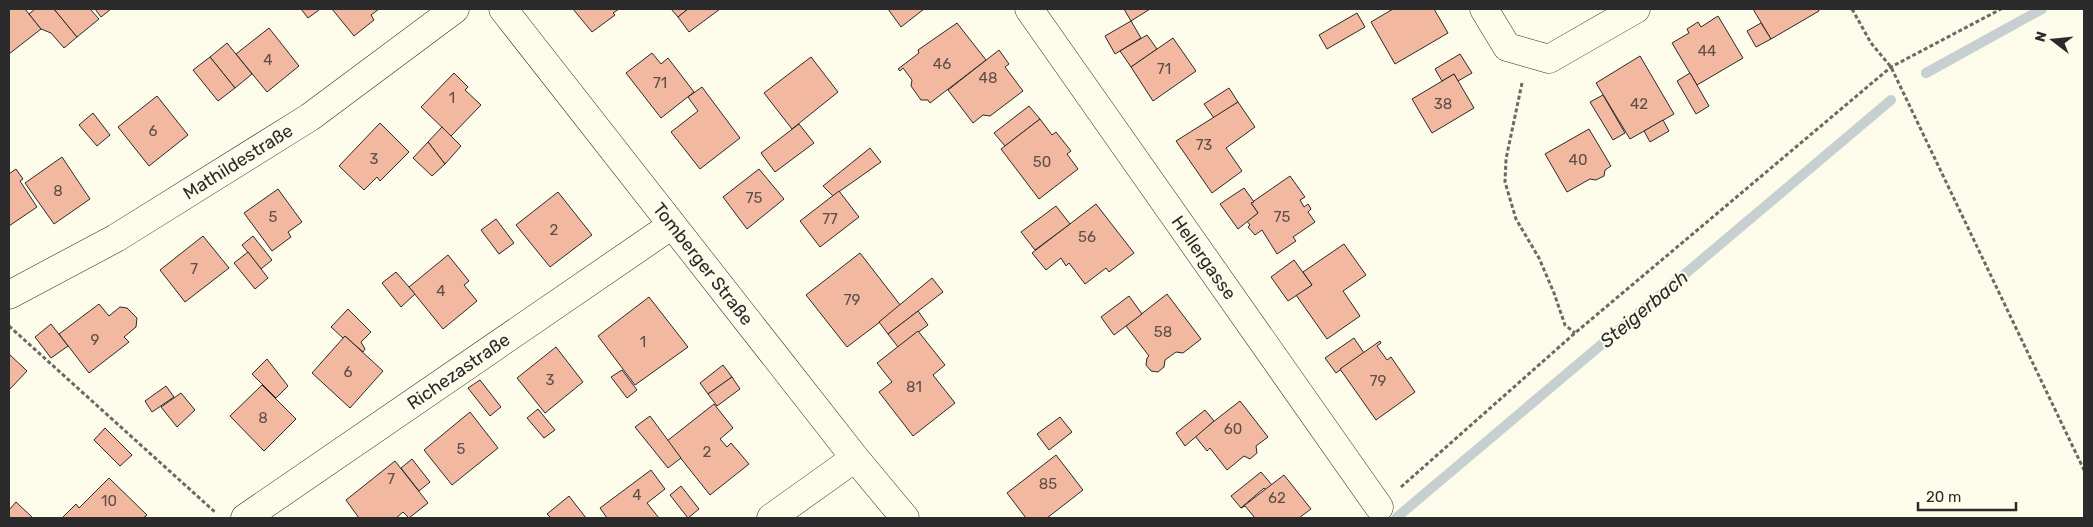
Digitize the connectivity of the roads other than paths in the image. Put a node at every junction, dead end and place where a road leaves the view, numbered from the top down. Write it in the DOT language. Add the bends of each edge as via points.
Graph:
graph roads {
  1 [pos="455,9"];
  2 [pos="503,9"];
  3 [pos="1029,9"];
  4 [pos="1484,9"];
  5 [pos="1636,9"];
  6 [pos="672,225"];
  7 [pos="9,295"];
  8 [pos="855,458"];
  9 [pos="1379,507"];
  10 [pos="245,518"];
  11 [pos="771,518"];
  12 [pos="905,518"];
  1 -- 7 [label="street, Mathildestraße" via="310,117 116,238"];
  2 -- 6 [label="street, Tomberger Straße"];
  3 -- 9 [label="street, Hellergasse"];
  4 -- 5 [label="street" via="1507,46 1549,59"];
  6 -- 8 [label="street, Tomberger Straße"];
  6 -- 10 [label="street, Richezastraße"];
  8 -- 11 [label="street"];
  8 -- 12 [label="street, Tomberger Straße"];
}
